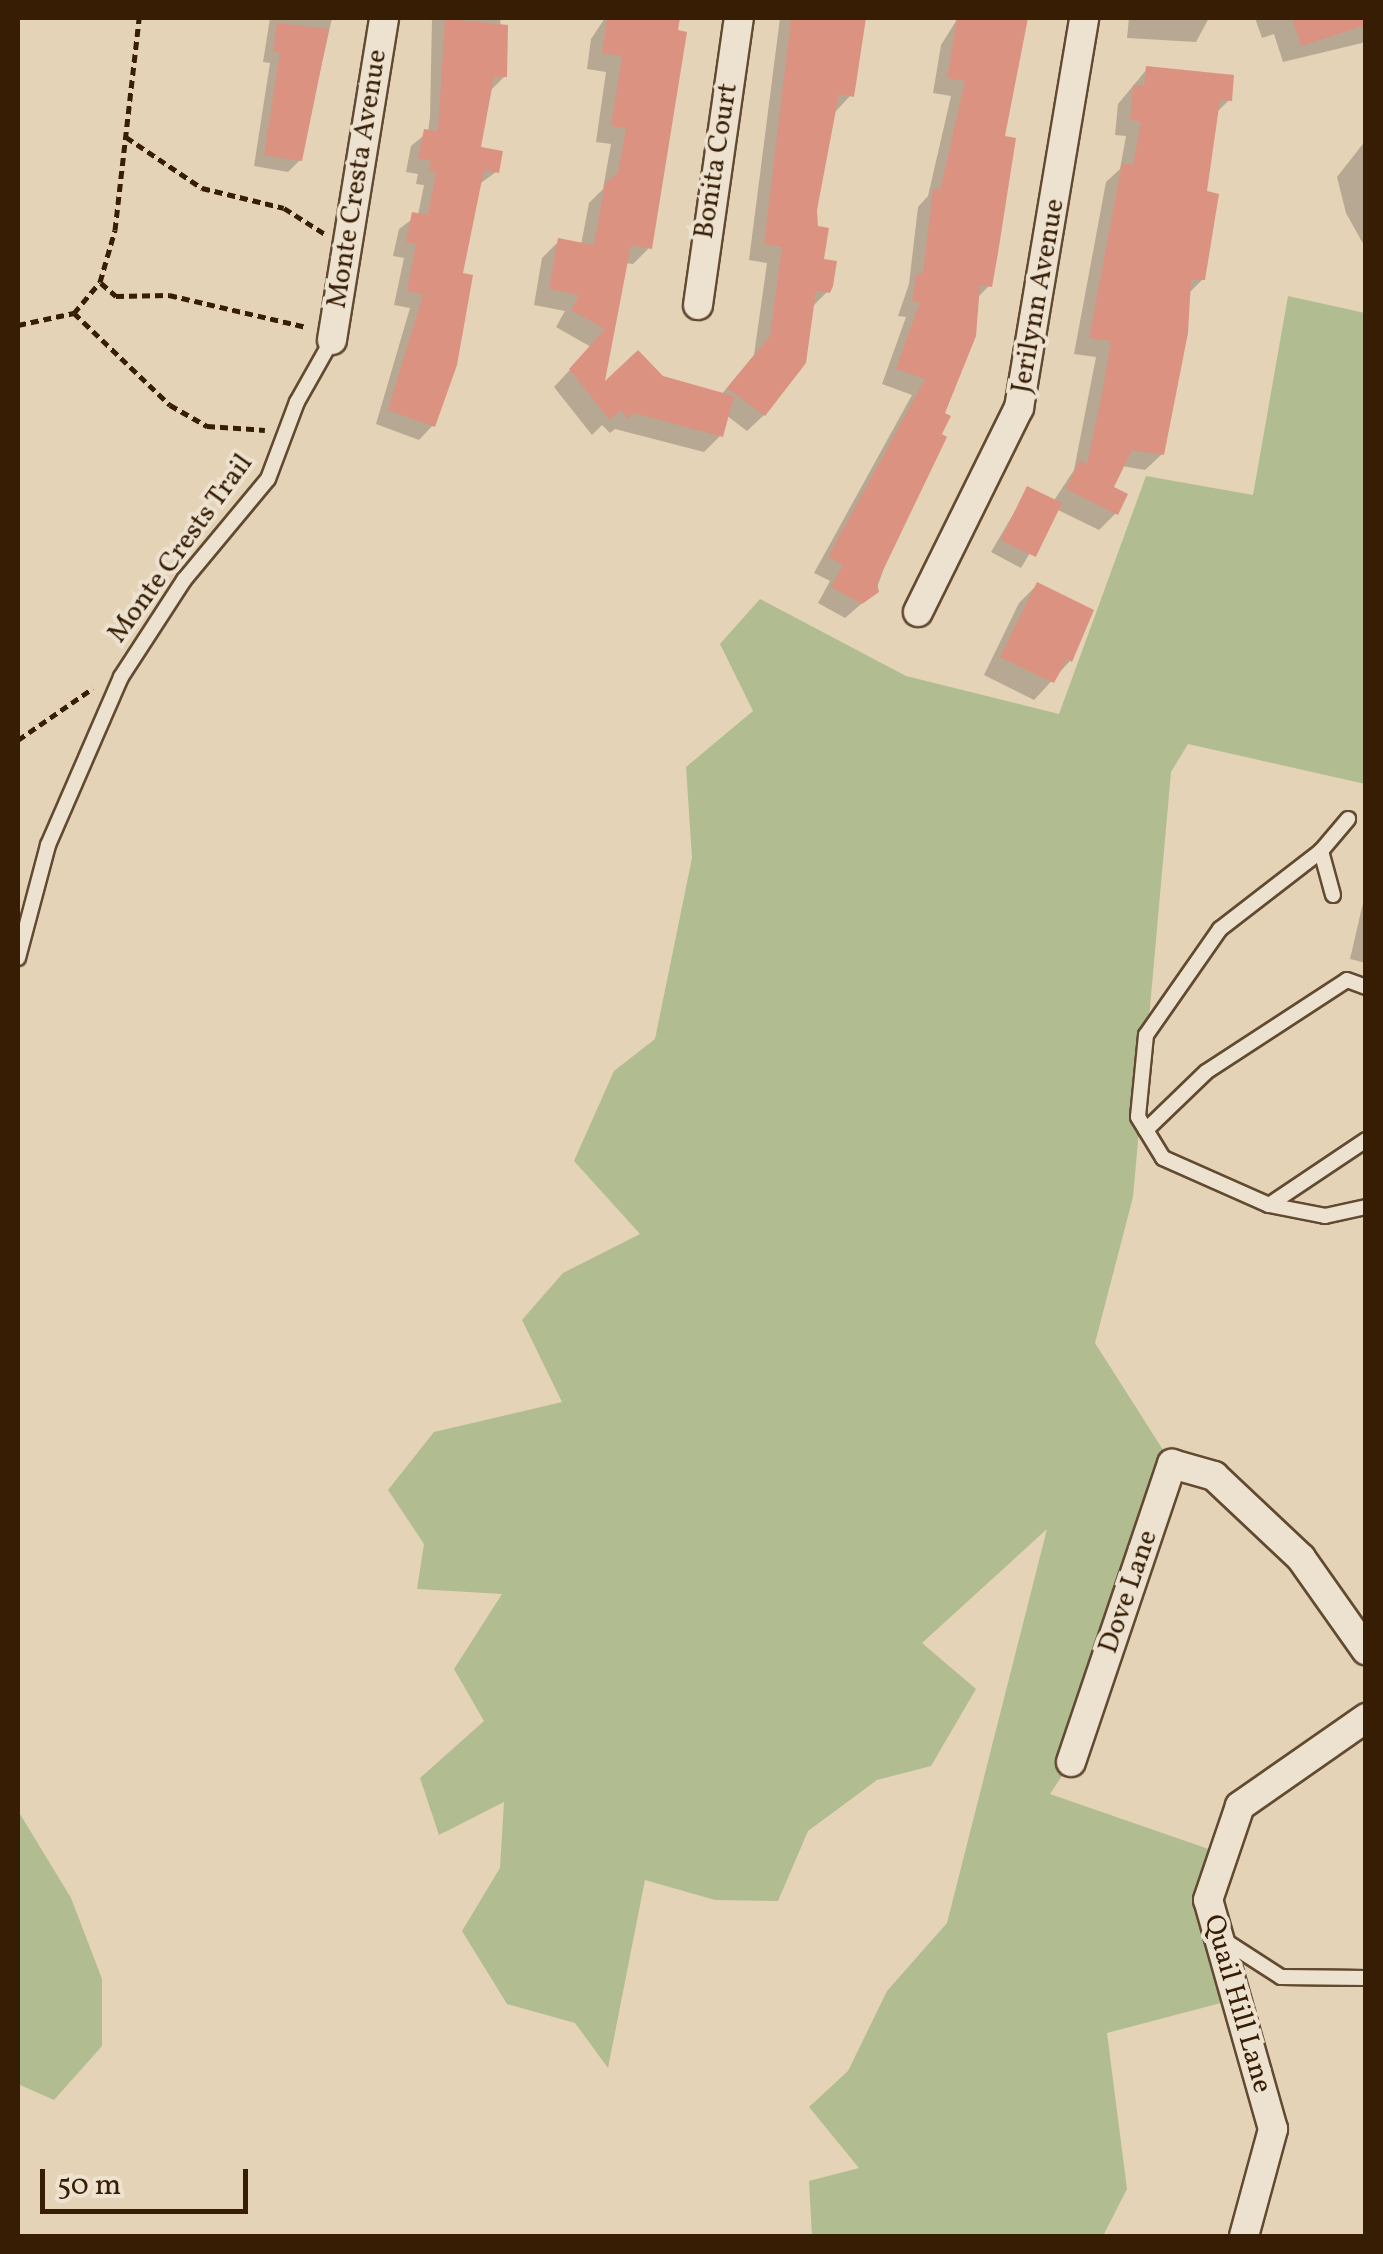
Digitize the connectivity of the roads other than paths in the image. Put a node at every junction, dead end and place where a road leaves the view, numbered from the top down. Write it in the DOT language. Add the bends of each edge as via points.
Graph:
graph roads {
  1 [pos="384,18"];
  2 [pos="739,18"];
  3 [pos="1084,18"];
  4 [pos="698,306"];
  5 [pos="333,337"];
  6 [pos="918,612"];
  7 [pos="1348,819"];
  8 [pos="1321,851"];
  9 [pos="1334,895"];
  10 [pos="18,958"];
  11 [pos="1366,988"];
  12 [pos="1146,1130"];
  13 [pos="1366,1140"];
  14 [pos="1269,1205"];
  15 [pos="1366,1207"];
  16 [pos="1366,1650"];
  17 [pos="1366,1718"];
  18 [pos="1072,1762"];
  19 [pos="1218,1937"];
  20 [pos="1366,1978"];
  21 [pos="1244,2236"];
  1 -- 5 [label="street, Monte Cresta Avenue"];
  2 -- 4 [label="street, Bonita Court"];
  3 -- 6 [label="street, Jerilynn Avenue" via="1020,408"];
  5 -- 10 [label="lane, Monte Crests Trail" via="268,479 184,580 116,688 48,845"];
  7 -- 8 [label="lane"];
  8 -- 9 [label="lane"];
  8 -- 12 [label="lane" via="1220,929 1146,1035 1138,1117"];
  11 -- 12 [label="lane" via="1347,980 1316,1000 1206,1072"];
  12 -- 14 [label="lane" via="1164,1158"];
  13 -- 14 [label="lane"];
  14 -- 15 [label="lane" via="1326,1216"];
  16 -- 18 [label="street, Dove Lane" via="1301,1558 1214,1476 1172,1464"];
  17 -- 19 [label="street, Quail Hill Lane" via="1240,1806 1208,1900"];
  19 -- 20 [label="lane" via="1281,1977"];
  19 -- 21 [label="street, Quail Hill Lane" via="1273,2129"];
}
